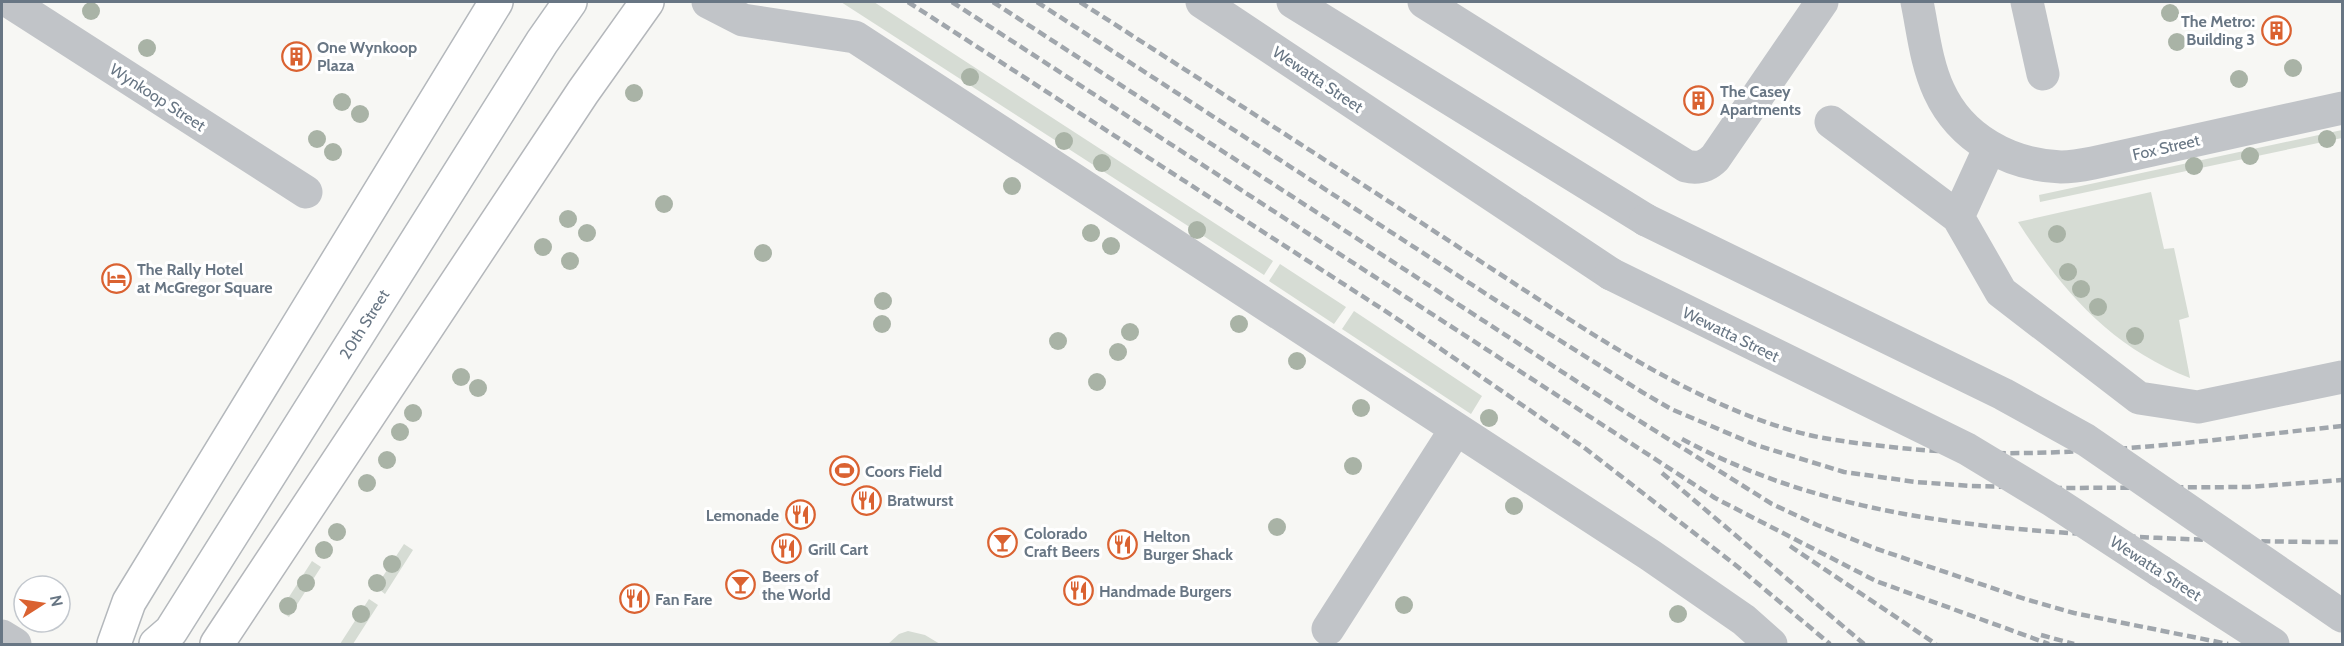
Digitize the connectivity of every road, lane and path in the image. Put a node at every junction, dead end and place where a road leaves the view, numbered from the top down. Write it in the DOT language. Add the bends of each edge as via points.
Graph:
graph roads {
  1 [pos="10,2"];
  2 [pos="496,2"];
  3 [pos="570,2"];
  4 [pos="647,2"];
  5 [pos="708,2"];
  6 [pos="1202,2"];
  7 [pos="1293,2"];
  8 [pos="1822,2"];
  9 [pos="1917,2"];
  10 [pos="2027,2"];
  11 [pos="1430,3"];
  12 [pos="2043,74"];
  13 [pos="2343,108"];
  14 [pos="1831,122"];
  15 [pos="1990,147"];
  16 [pos="306,192"];
  17 [pos="1958,217"];
  18 [pos="2343,377"];
  19 [pos="1456,429"];
  20 [pos="2343,616"];
  21 [pos="1328,629"];
  22 [pos="2,636"];
  23 [pos="15,645"];
  24 [pos="114,645"];
  25 [pos="156,645"];
  26 [pos="217,645"];
  27 [pos="1771,645"];
  28 [pos="2273,645"];
  1 -- 16 [label="street, Wynkoop Street"];
  2 -- 24 [label="main road" via="129,602"];
  3 -- 25 [label="main road, 20th Street" via="171,632"];
  4 -- 26 [label="main road" via="583,92"];
  5 -- 19 [label="street" via="743,20 855,38"];
  6 -- 28 [label="street, Wewatta Street, bridge" via="1611,274 1967,450 2053,501"];
  7 -- 20 [label="street, bridge" via="1646,220 2003,394 2086,440"];
  8 -- 11 [label="street" via="1715,158 1710,164 1694,168"];
  9 -- 15 [label="street, Fox Street" via="1939,91 1968,131"];
  10 -- 12 [label="street"];
  13 -- 15 [label="street, Fox Street" via="2064,167 2034,165"];
  14 -- 17 [label="street"];
  15 -- 17 [label="street"];
  17 -- 18 [label="street" via="2001,292 2139,398 2198,407"];
  19 -- 21 [label="street"];
  19 -- 27 [label="street" via="1650,555 1744,620"];
  22 -- 23 [label="street"];
}
